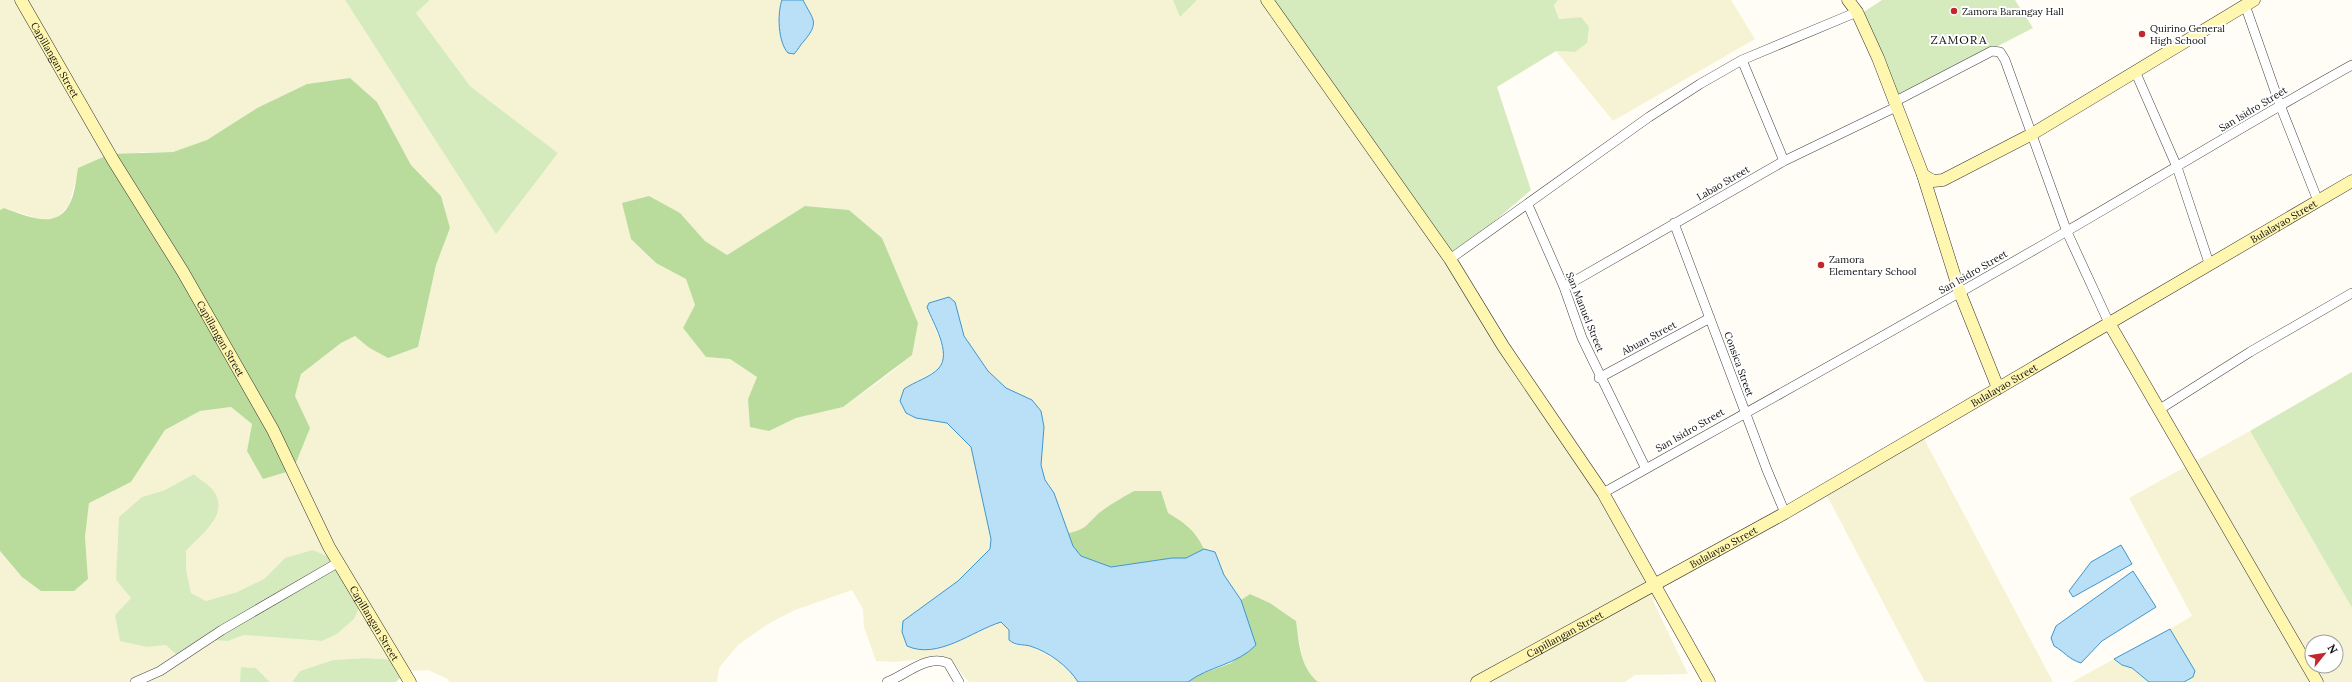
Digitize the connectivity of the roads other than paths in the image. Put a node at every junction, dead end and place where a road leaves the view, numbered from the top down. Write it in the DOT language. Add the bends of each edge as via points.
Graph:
graph roads {
  1 [pos="21,0"];
  2 [pos="1267,0"];
  3 [pos="1848,0"];
  4 [pos="2250,3"];
  5 [pos="1857,12"];
  6 [pos="1742,60"];
  7 [pos="2352,65"];
  8 [pos="2136,71"];
  9 [pos="1895,104"];
  10 [pos="2280,105"];
  11 [pos="2032,134"];
  12 [pos="1784,161"];
  13 [pos="2177,167"];
  14 [pos="1923,175"];
  15 [pos="2352,181"];
  16 [pos="2318,201"];
  17 [pos="1528,205"];
  18 [pos="1674,223"];
  19 [pos="2067,232"];
  20 [pos="1450,259"];
  21 [pos="2209,263"];
  22 [pos="1564,287"];
  23 [pos="1960,293"];
  24 [pos="2352,293"];
  25 [pos="1710,318"];
  26 [pos="2109,323"];
  27 [pos="1600,377"];
  28 [pos="1998,388"];
  29 [pos="2160,409"];
  30 [pos="1745,412"];
  31 [pos="1646,469"];
  32 [pos="1603,493"];
  33 [pos="1785,513"];
  34 [pos="339,562"];
  35 [pos="1654,586"];
  36 [pos="135,682"];
  37 [pos="410,682"];
  38 [pos="886,682"];
  39 [pos="959,682"];
  40 [pos="1477,682"];
  41 [pos="1709,682"];
  42 [pos="2317,682"];
  1 -- 34 [label="street, Capillangan Street" via="113,160 183,272 273,430 329,547"];
  2 -- 20 [label="street"];
  3 -- 5 [label="street"];
  4 -- 8 [label="street"];
  4 -- 10 [label="street"];
  5 -- 6 [label="street"];
  5 -- 9 [label="street"];
  6 -- 12 [label="street"];
  6 -- 17 [label="street" via="1649,117"];
  7 -- 10 [label="street, San Isidro Street"];
  8 -- 11 [label="street"];
  8 -- 13 [label="street"];
  9 -- 11 [label="street, Labao Street" via="1992,51 1997,51 2005,60"];
  9 -- 12 [label="street, Labao Street"];
  9 -- 14 [label="street"];
  10 -- 13 [label="street, San Isidro Street"];
  10 -- 16 [label="street"];
  11 -- 14 [label="street" via="1943,180 1933,181"];
  11 -- 19 [label="street"];
  12 -- 18 [label="street, Labao Street"];
  13 -- 19 [label="street, San Isidro Street"];
  13 -- 21 [label="street"];
  14 -- 23 [label="street"];
  15 -- 16 [label="street, Bulalayao Street"];
  16 -- 21 [label="street, Bulalayao Street"];
  17 -- 20 [label="street"];
  17 -- 22 [label="street, San Manuel Street"];
  18 -- 22 [label="street, Labao Street"];
  18 -- 25 [label="street, Consica Street"];
  19 -- 23 [label="street, San Isidro Street"];
  19 -- 26 [label="street"];
  20 -- 32 [label="street" via="1504,346"];
  21 -- 26 [label="street, Bulalayao Street"];
  22 -- 27 [label="street, San Manuel Street" via="1582,338"];
  23 -- 28 [label="street"];
  23 -- 30 [label="street, San Isidro Street"];
  24 -- 29 [label="street" via="2250,352"];
  25 -- 27 [label="street, Abuan Street"];
  25 -- 30 [label="street, Consica Street"];
  26 -- 28 [label="street, Bulalayao Street"];
  26 -- 29 [label="street"];
  27 -- 31 [label="street, San Manuel Street"];
  28 -- 33 [label="street, Bulalayao Street"];
  29 -- 42 [label="street"];
  30 -- 31 [label="street, San Isidro Street"];
  30 -- 33 [label="street, Consica Street"];
  31 -- 32 [label="street, San Isidro Street"];
  32 -- 35 [label="street"];
  33 -- 35 [label="street, Bulalayao Street"];
  34 -- 36 [label="street" via="222,630 160,671"];
  34 -- 37 [label="street, Capillangan Street"];
  35 -- 40 [label="street, Capillangan Street"];
  35 -- 41 [label="street"];
  38 -- 39 [label="street" via="915,667 938,660 948,664"];
}
